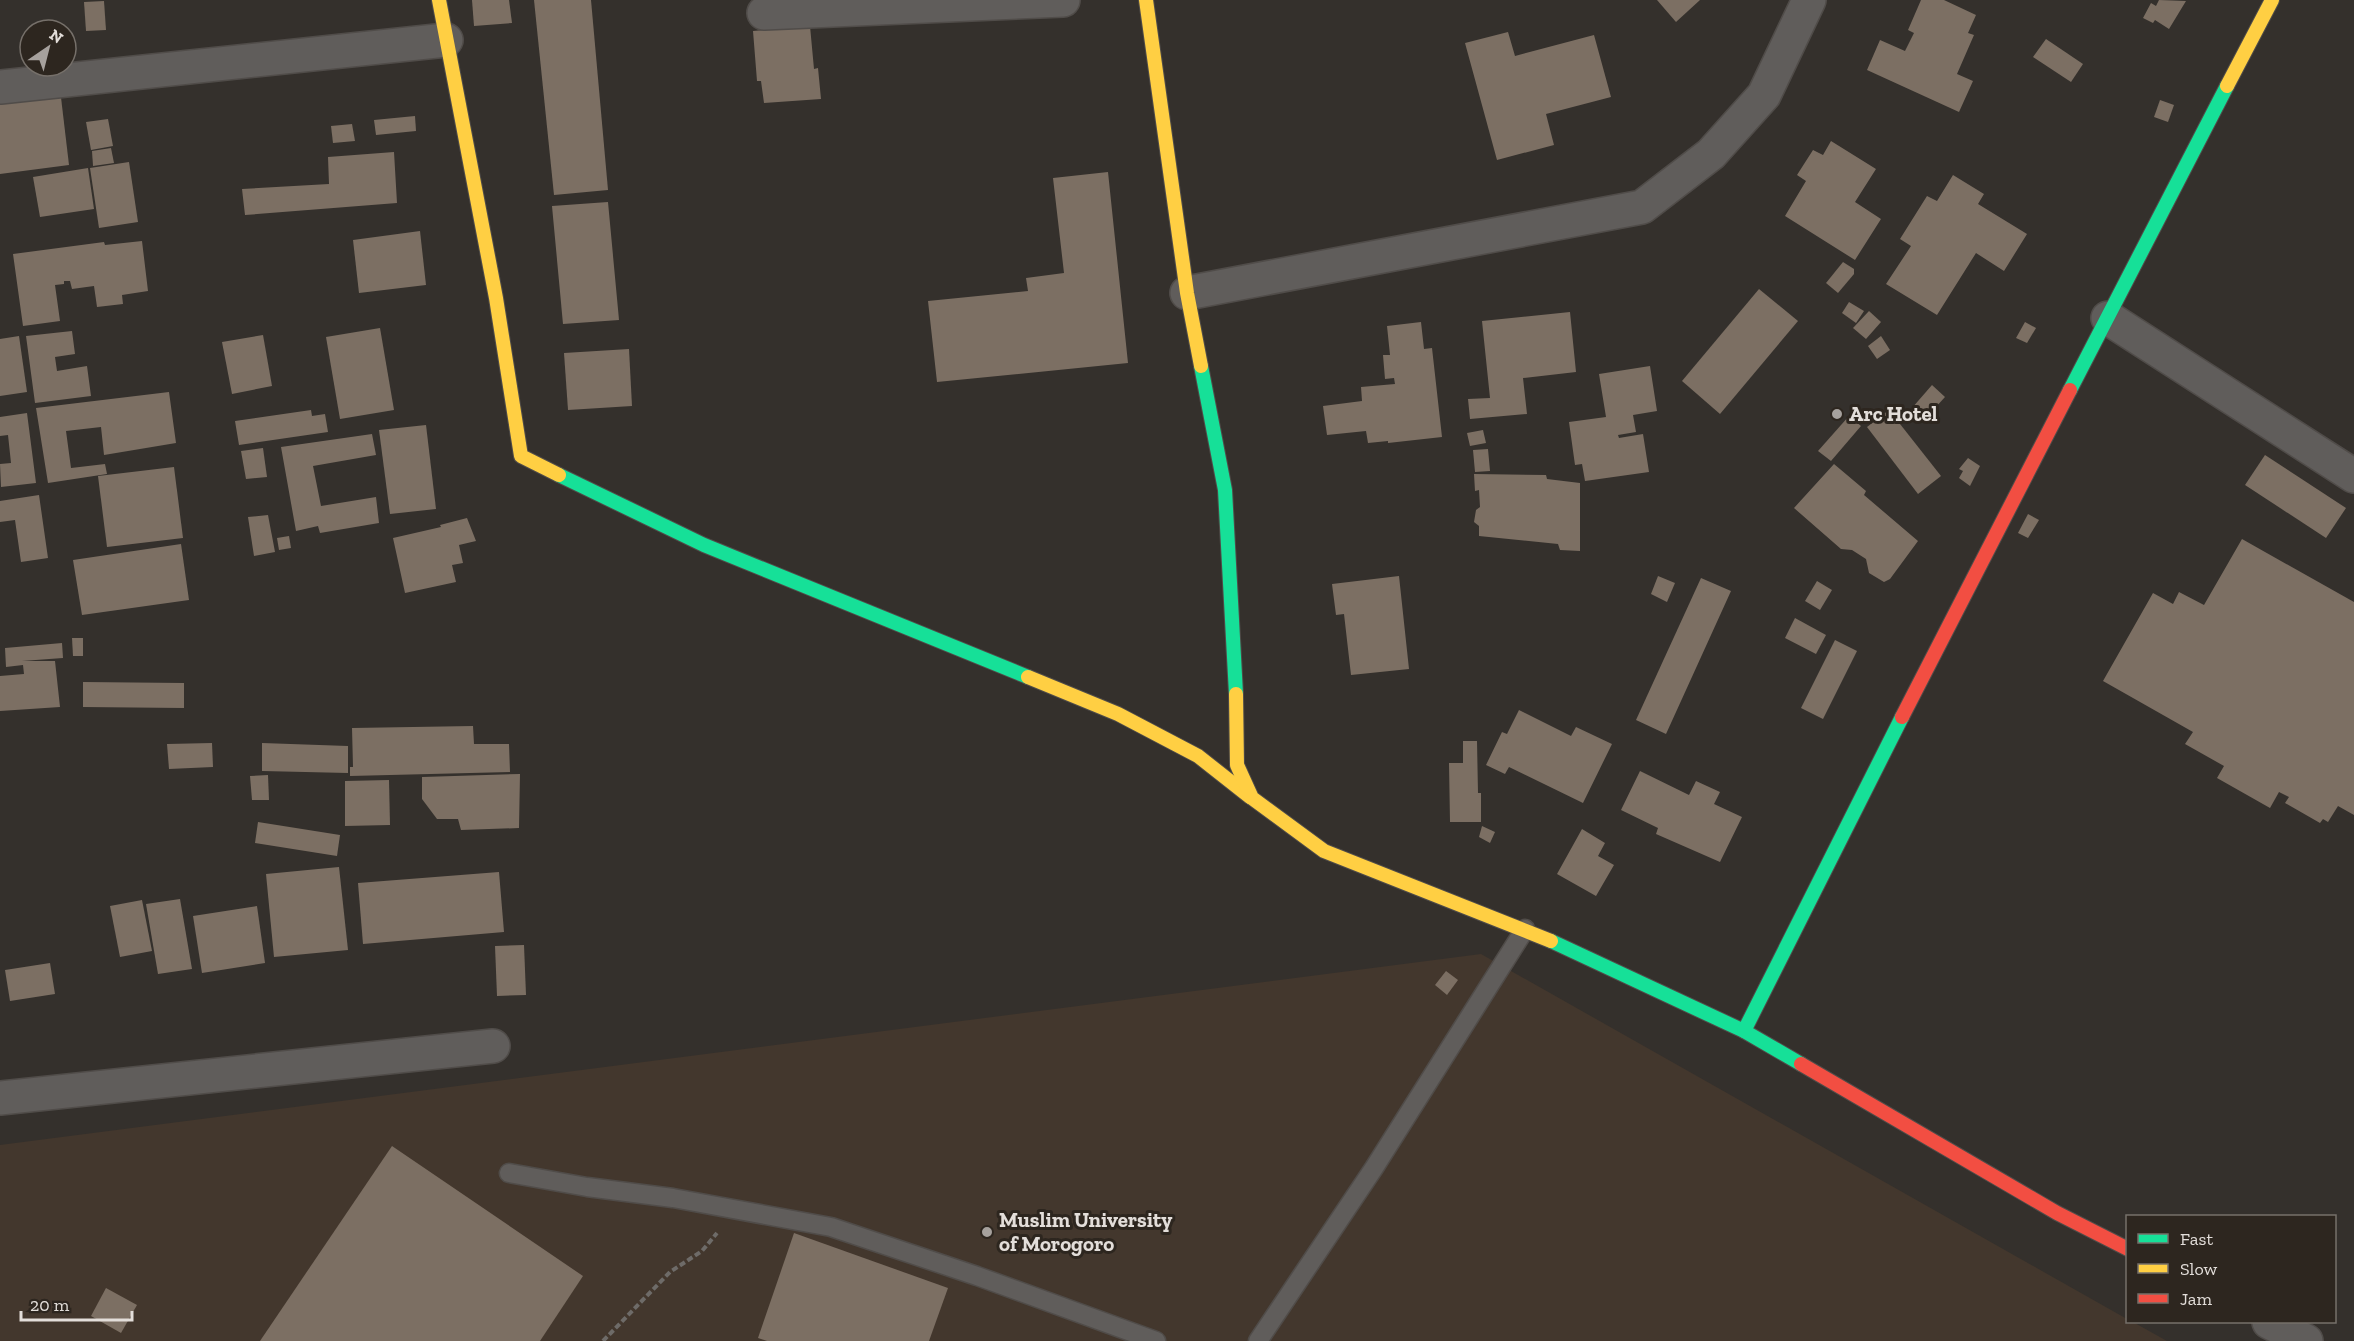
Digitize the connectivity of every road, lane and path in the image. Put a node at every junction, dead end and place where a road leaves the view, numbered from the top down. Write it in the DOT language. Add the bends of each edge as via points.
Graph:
graph roads {
  1 [pos="439,0"];
  2 [pos="1063,0"];
  3 [pos="1146,0"];
  4 [pos="1809,0"];
  5 [pos="2272,0"];
  6 [pos="764,13"];
  7 [pos="446,40"];
  8 [pos="0,87"];
  9 [pos="1187,292"];
  10 [pos="2109,318"];
  11 [pos="2354,476"];
  12 [pos="1252,798"];
  13 [pos="1525,929"];
  14 [pos="1744,1031"];
  15 [pos="493,1046"];
  16 [pos="0,1098"];
  17 [pos="509,1173"];
  18 [pos="737,1210"];
  19 [pos="2126,1248"];
  20 [pos="2271,1323"];
  21 [pos="603,1341"];
  22 [pos="1156,1341"];
  23 [pos="1258,1341"];
  24 [pos="2306,1341"];
  1 -- 7 [label="street"];
  2 -- 6 [label="street"];
  3 -- 9 [label="street"];
  4 -- 9 [label="street" via="1764,95 1710,154 1642,207"];
  5 -- 10 [label="street"];
  7 -- 8 [label="street"];
  7 -- 12 [label="street" via="496,298 521,456 704,545 1118,714 1198,756"];
  9 -- 12 [label="street" via="1225,490 1237,765"];
  10 -- 11 [label="street"];
  10 -- 14 [label="street" via="1931,658"];
  12 -- 13 [label="street" via="1324,851"];
  13 -- 14 [label="street"];
  13 -- 23 [label="lane" via="1374,1168"];
  14 -- 19 [label="street" via="2057,1213"];
  15 -- 16 [label="street"];
  17 -- 18 [label="lane"];
  18 -- 21 [label="path" via="702,1251 670,1272"];
  18 -- 22 [label="lane" via="831,1227"];
  20 -- 24 [label="street"];
}
